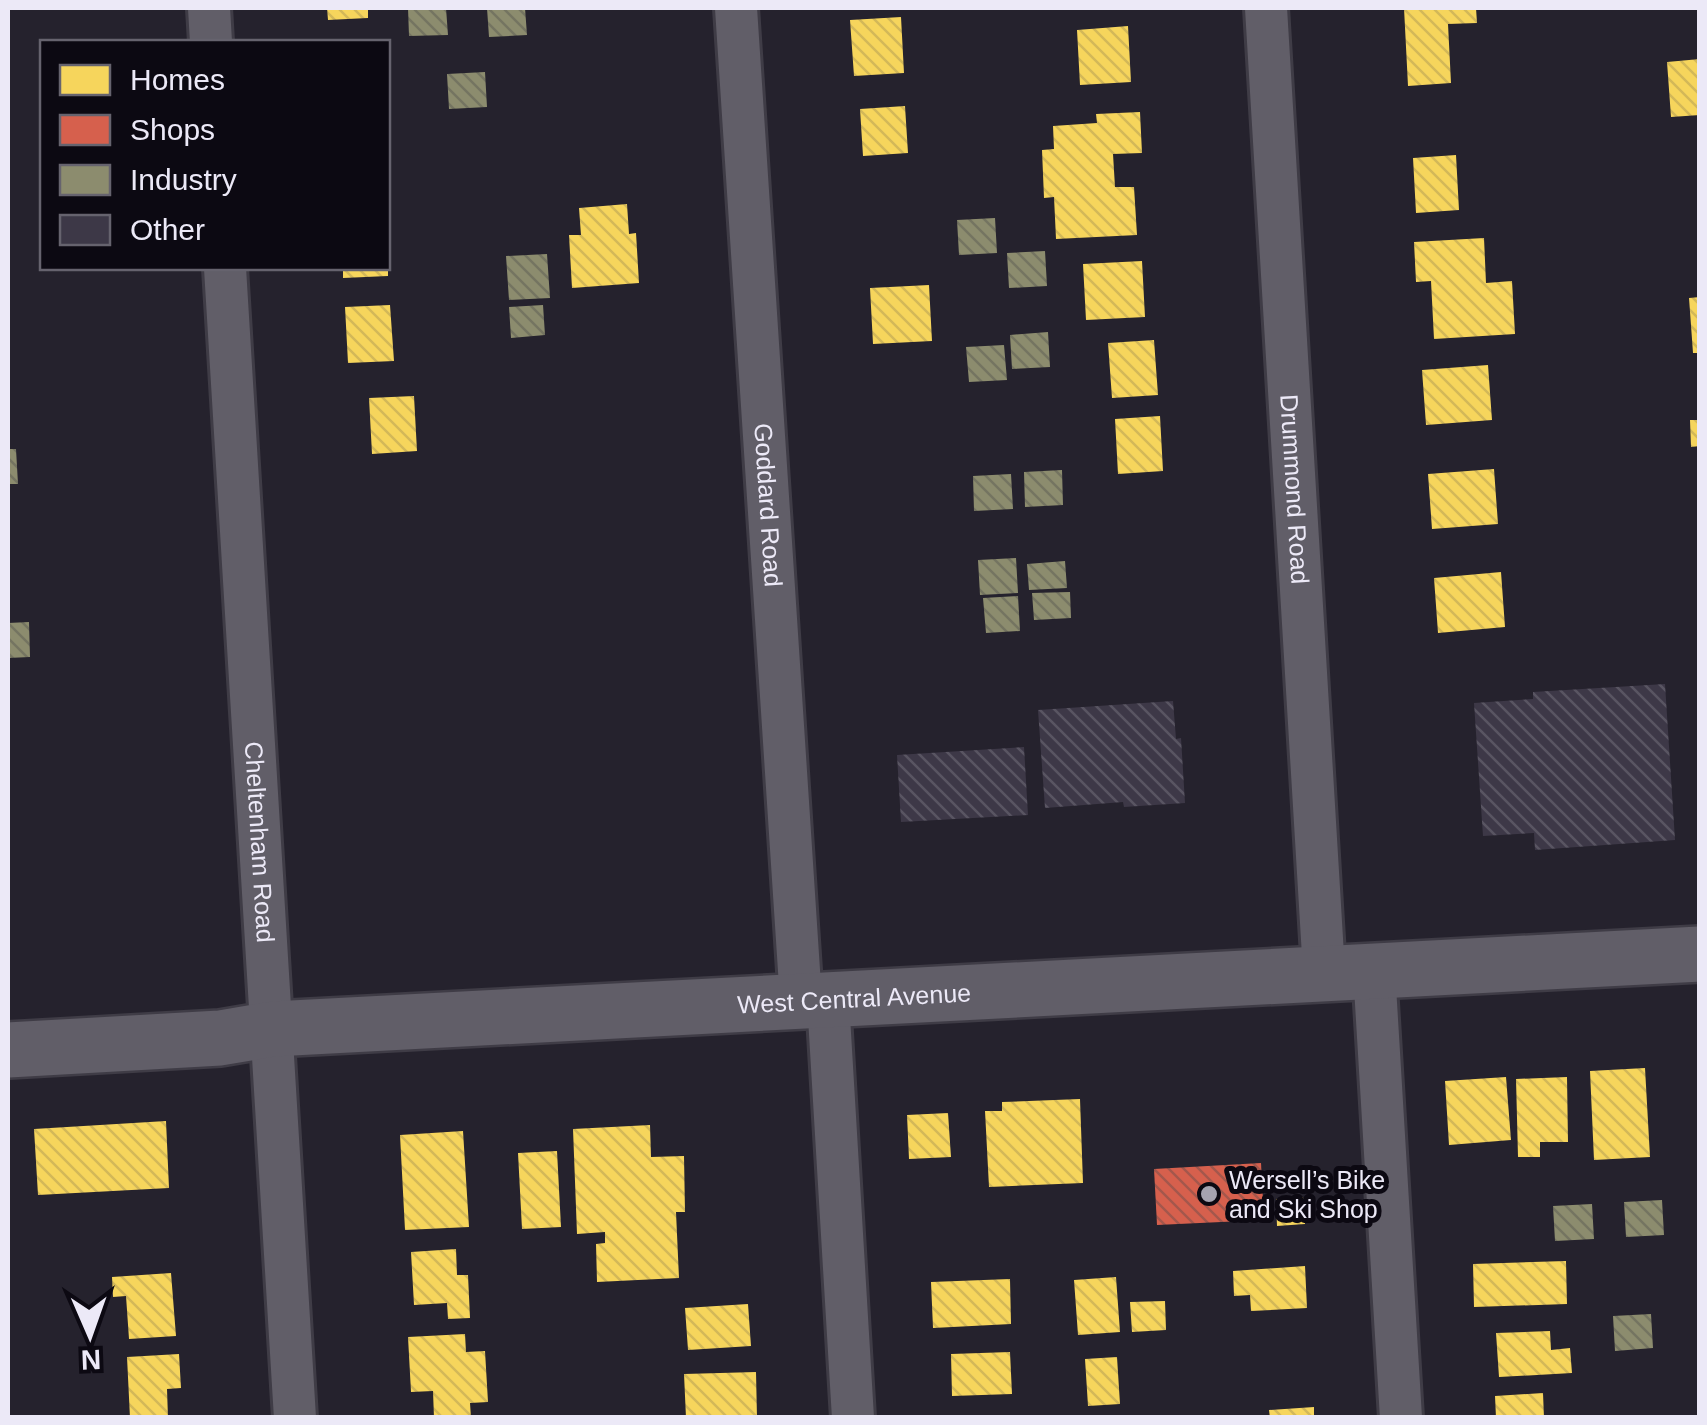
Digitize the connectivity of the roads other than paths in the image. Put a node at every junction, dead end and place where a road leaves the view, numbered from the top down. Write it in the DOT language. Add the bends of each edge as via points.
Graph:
graph roads {
  1 [pos="209,8"];
  2 [pos="736,8"];
  3 [pos="1266,8"];
  4 [pos="211,40"];
  5 [pos="224,270"];
  6 [pos="1700,954"];
  7 [pos="1349,971"];
  8 [pos="815,1000"];
  9 [pos="273,1030"];
  10 [pos="8,1050"];
  11 [pos="296,1418"];
  12 [pos="852,1418"];
  13 [pos="1401,1418"];
  1 -- 4 [label="street"];
  2 -- 8 [label="street, Goddard Road"];
  3 -- 7 [label="street, Drummond Road"];
  5 -- 9 [label="street, Cheltenham Road"];
  6 -- 7 [label="main road, West Central Avenue"];
  7 -- 8 [label="main road, West Central Avenue"];
  7 -- 13 [label="street, Drummond Road"];
  8 -- 9 [label="main road, West Central Avenue"];
  8 -- 12 [label="street, Goddard Road"];
  9 -- 10 [label="main road, West Central Avenue"];
  9 -- 11 [label="street, Cheltenham Road"];
}
